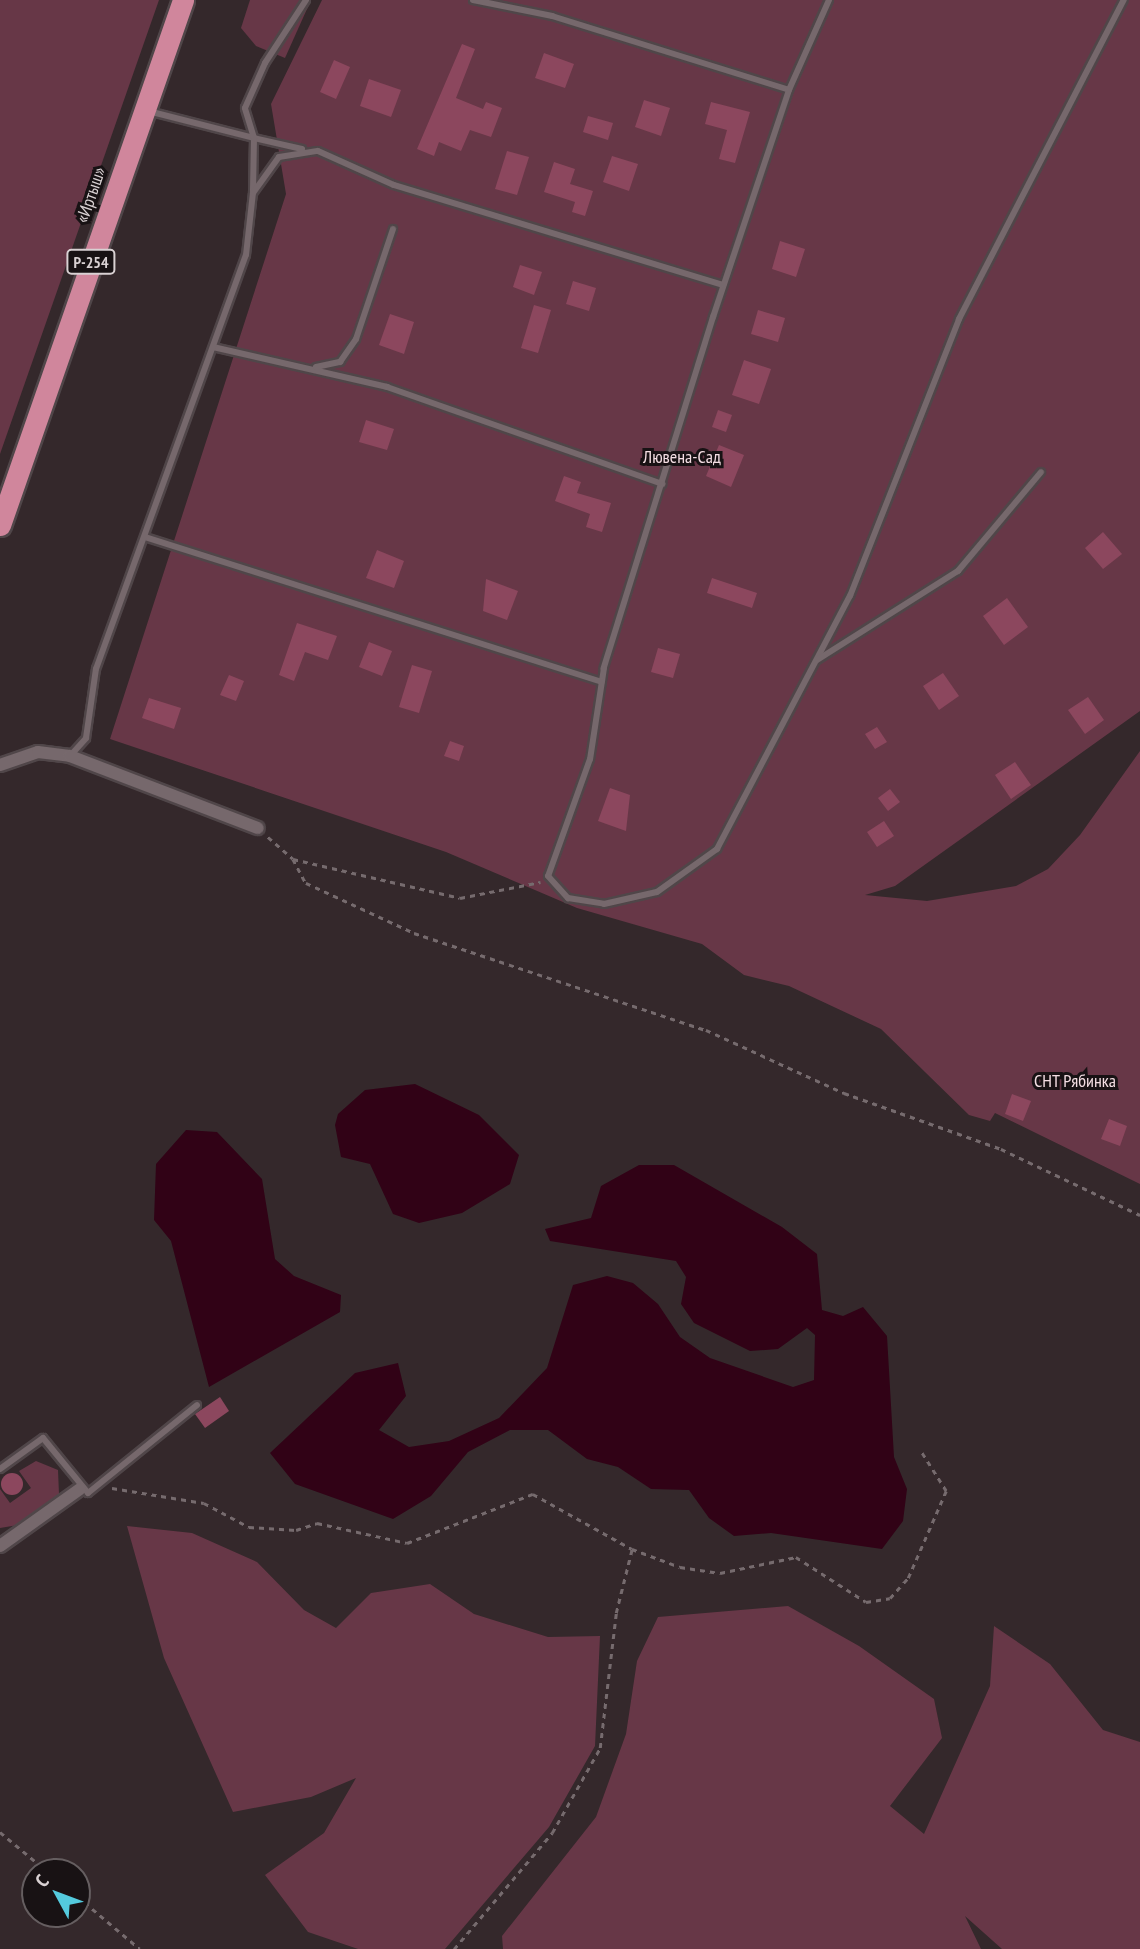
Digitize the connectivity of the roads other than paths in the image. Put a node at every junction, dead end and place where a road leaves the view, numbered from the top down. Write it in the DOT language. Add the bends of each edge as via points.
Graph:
graph roads {
  1 [pos="183,0"];
  2 [pos="306,0"];
  3 [pos="473,0"];
  4 [pos="829,0"];
  5 [pos="1124,0"];
  6 [pos="789,90"];
  7 [pos="145,109"];
  8 [pos="254,138"];
  9 [pos="302,149"];
  10 [pos="253,193"];
  11 [pos="393,229"];
  12 [pos="723,285"];
  13 [pos="213,346"];
  14 [pos="314,367"];
  15 [pos="1041,472"];
  16 [pos="662,484"];
  17 [pos="0,525"];
  18 [pos="145,537"];
  19 [pos="815,662"];
  20 [pos="602,682"];
  21 [pos="70,756"];
  22 [pos="0,765"];
  23 [pos="258,828"];
  24 [pos="197,1405"];
  25 [pos="0,1469"];
  26 [pos="80,1489"];
  27 [pos="0,1545"];
  1 -- 7 [label="highway, «Иртыш» / Р-254"];
  2 -- 8 [label="lane" via="265,63 245,108"];
  3 -- 6 [label="lane" via="552,16"];
  4 -- 6 [label="lane"];
  5 -- 19 [label="lane" via="959,319 850,596"];
  6 -- 12 [label="lane"];
  7 -- 8 [label="lane"];
  7 -- 17 [label="highway, «Иртыш» / Р-254"];
  8 -- 9 [label="lane"];
  8 -- 10 [label="lane"];
  9 -- 10 [label="lane" via="279,157"];
  9 -- 12 [label="lane" via="394,185"];
  10 -- 13 [label="lane" via="246,255"];
  11 -- 14 [label="lane" via="356,339 340,362"];
  12 -- 16 [label="lane"];
  13 -- 14 [label="lane"];
  13 -- 18 [label="lane"];
  14 -- 16 [label="lane"];
  15 -- 19 [label="lane" via="958,571"];
  16 -- 20 [label="lane"];
  18 -- 20 [label="lane"];
  18 -- 21 [label="lane" via="96,669 86,738"];
  19 -- 20 [label="lane" via="717,849 657,892 604,904 568,898 548,876 590,760"];
  21 -- 22 [label="street" via="38,752"];
  21 -- 23 [label="street"];
  24 -- 26 [label="lane" via="102,1486"];
  25 -- 26 [label="lane" via="43,1438"];
  26 -- 27 [label="street"];
}
